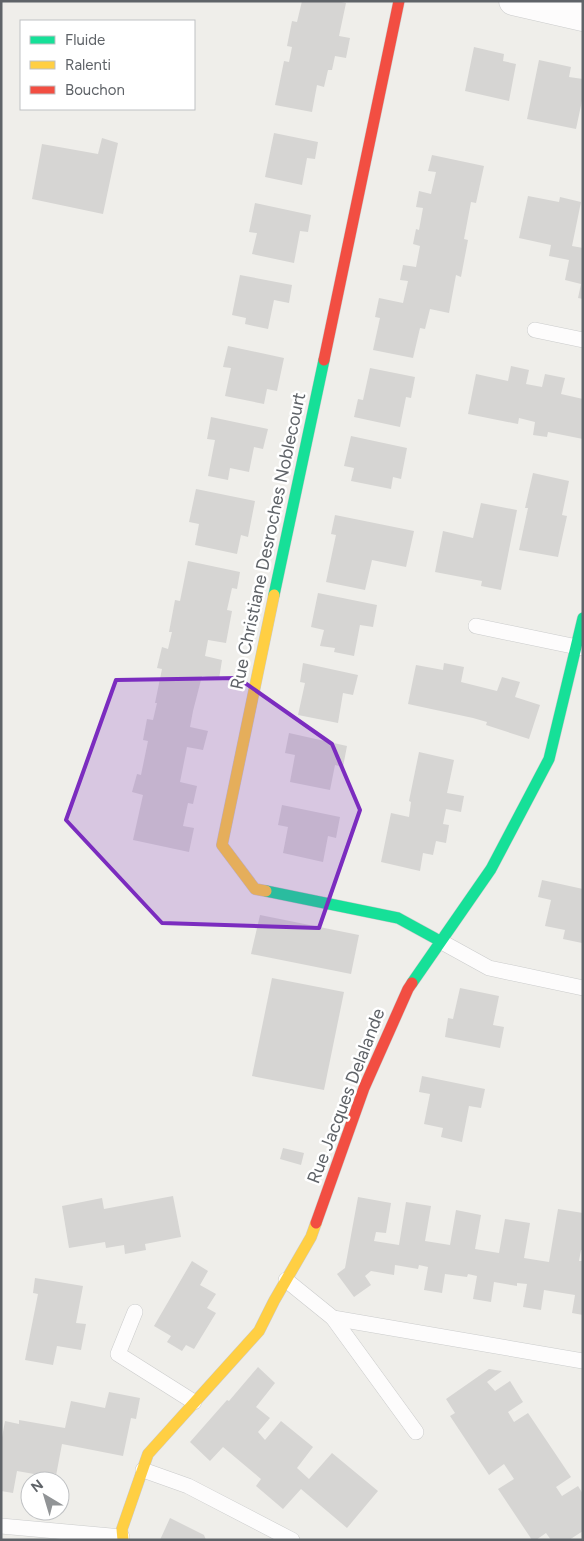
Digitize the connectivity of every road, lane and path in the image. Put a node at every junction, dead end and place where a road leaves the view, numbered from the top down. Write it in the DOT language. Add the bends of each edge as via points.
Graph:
graph roads {
  1 [pos="399,1"];
  2 [pos="513,1"];
  3 [pos="583,17"];
  4 [pos="535,330"];
  5 [pos="583,340"];
  6 [pos="583,618"];
  7 [pos="476,626"];
  8 [pos="579,647"];
  9 [pos="440,941"];
  10 [pos="583,988"];
  11 [pos="286,1280"];
  12 [pos="135,1312"];
  13 [pos="333,1318"];
  14 [pos="583,1361"];
  15 [pos="194,1402"];
  16 [pos="416,1432"];
  17 [pos="143,1470"];
  18 [pos="1,1526"];
  19 [pos="122,1538"];
  20 [pos="292,1540"];
  1 -- 9 [label="street, Rue Christiane Desroches Noblecourt" via="222,845 255,888 398,918"];
  2 -- 3 [label="street"];
  4 -- 5 [label="lane"];
  6 -- 8 [label="street, Rue Jacques Delalande"];
  7 -- 8 [label="lane"];
  8 -- 9 [label="street, Rue Jacques Delalande" via="549,759 491,868"];
  9 -- 10 [label="lane" via="489,968"];
  9 -- 11 [label="street, Rue Jacques Delalande" via="408,989 364,1088 311,1236"];
  11 -- 13 [label="lane"];
  11 -- 15 [label="street, Rue Jacques Delalande" via="259,1331"];
  12 -- 15 [label="lane" via="118,1354"];
  13 -- 14 [label="lane"];
  13 -- 16 [label="lane"];
  15 -- 17 [label="street, Rue Jacques Delalande" via="148,1454"];
  17 -- 19 [label="street, Rue Jacques Delalande" via="122,1529"];
  17 -- 20 [label="lane" via="188,1486"];
  18 -- 19 [label="lane"];
}
